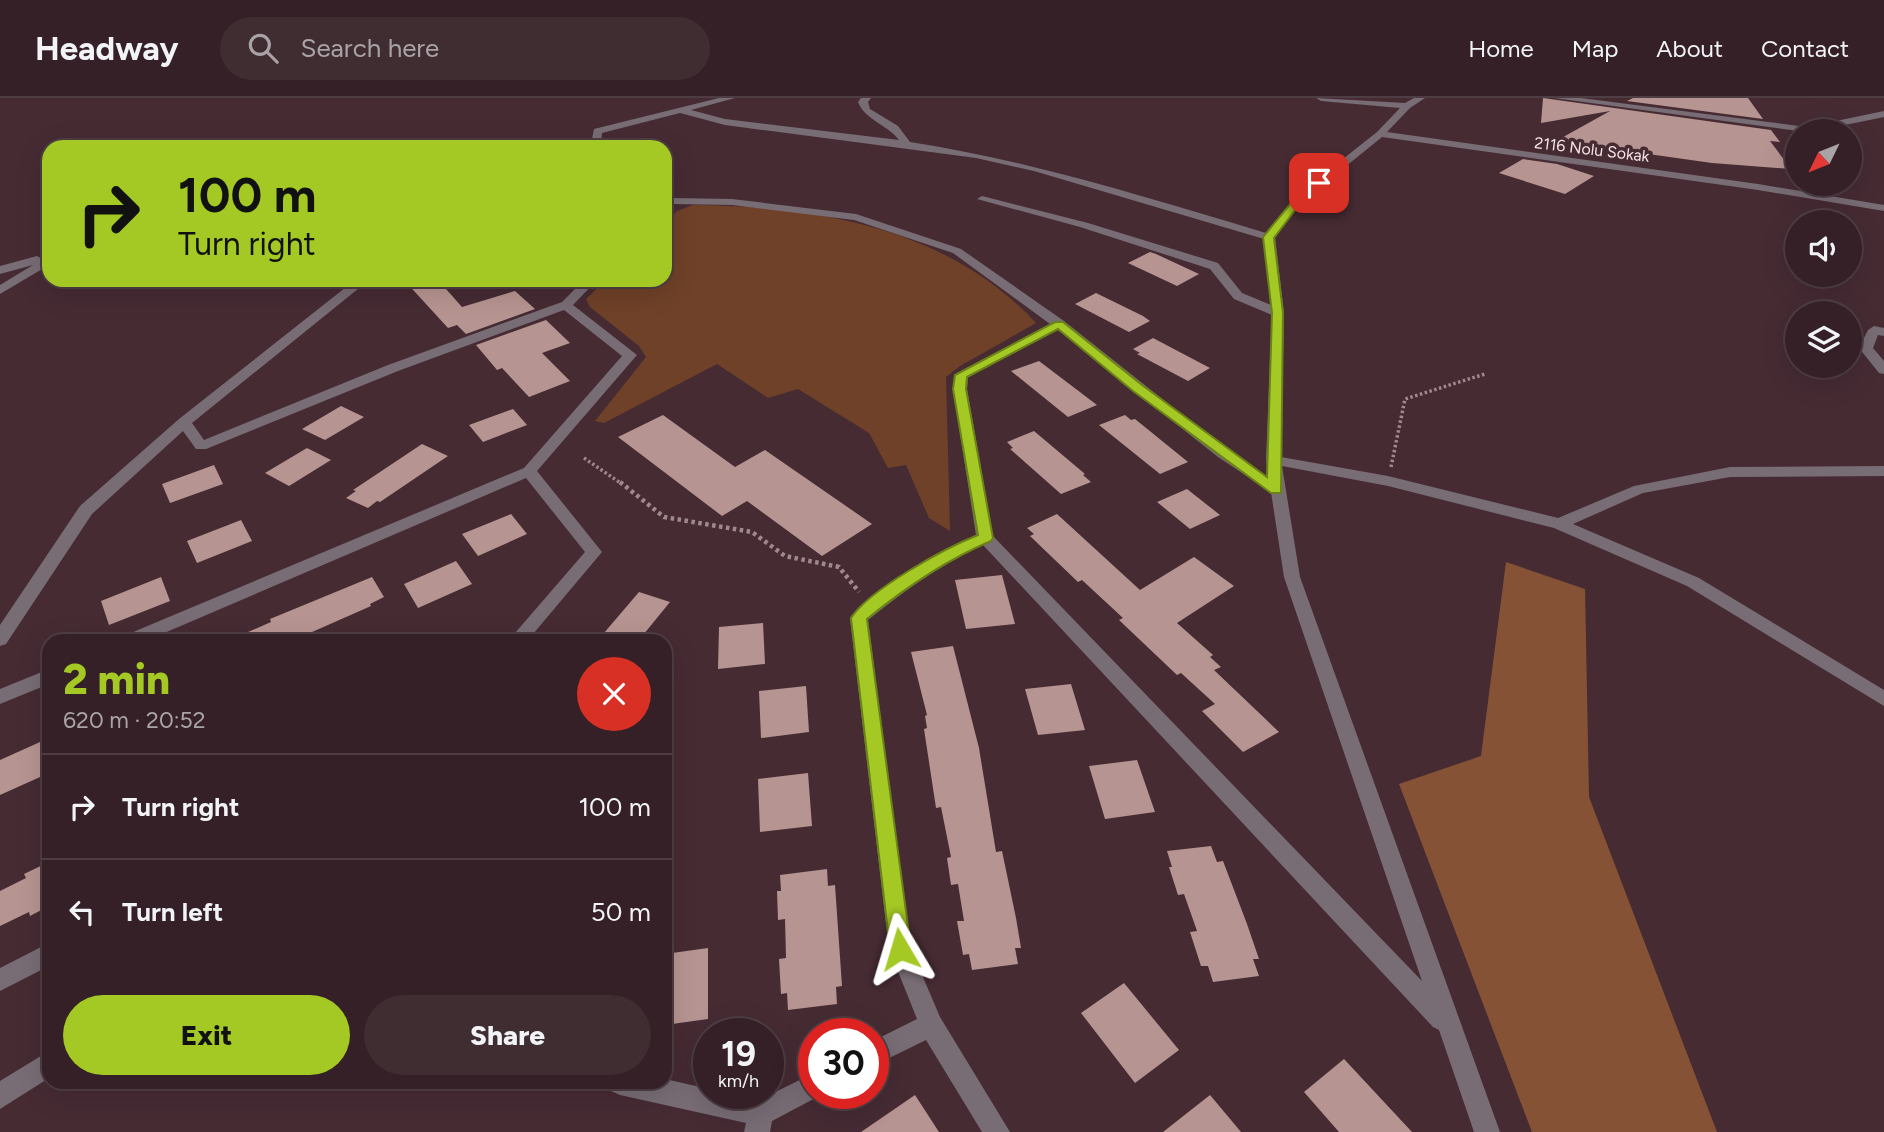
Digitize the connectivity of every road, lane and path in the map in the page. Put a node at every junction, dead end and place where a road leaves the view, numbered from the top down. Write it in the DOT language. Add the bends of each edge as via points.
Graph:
graph roads {
  1 [pos="730,98"];
  2 [pos="866,98"];
  3 [pos="1321,98"];
  4 [pos="1420,98"];
  5 [pos="1559,98"];
  6 [pos="1407,106"];
  7 [pos="678,110"];
  8 [pos="1884,114"];
  9 [pos="1859,119"];
  10 [pos="1785,128"];
  11 [pos="1380,134"];
  12 [pos="596,140"];
  13 [pos="907,144"];
  14 [pos="1785,190"];
  15 [pos="1821,196"];
  16 [pos="982,199"];
  17 [pos="672,201"];
  18 [pos="1884,208"];
  19 [pos="1269,237"];
  20 [pos="42,260"];
  21 [pos="42,263"];
  22 [pos="0,270"];
  23 [pos="354,287"];
  24 [pos="584,287"];
  25 [pos="0,290"];
  26 [pos="566,306"];
  27 [pos="1278,313"];
  28 [pos="1059,324"];
  29 [pos="1884,331"];
  30 [pos="1884,370"];
  31 [pos="1485,374"];
  32 [pos="184,422"];
  33 [pos="584,458"];
  34 [pos="1273,460"];
  35 [pos="528,471"];
  36 [pos="1884,471"];
  37 [pos="1388,481"];
  38 [pos="1276,489"];
  39 [pos="1559,524"];
  40 [pos="985,538"];
  41 [pos="875,605"];
  42 [pos="146,634"];
  43 [pos="523,634"];
  44 [pos="0,639"];
  45 [pos="42,679"];
  46 [pos="0,697"];
  47 [pos="1884,699"];
  48 [pos="42,958"];
  49 [pos="0,980"];
  50 [pos="931,1024"];
  51 [pos="1447,1024"];
  52 [pos="889,1046"];
  53 [pos="42,1068"];
  54 [pos="644,1089"];
  55 [pos="0,1096"];
  56 [pos="798,1096"];
  57 [pos="758,1122"];
  58 [pos="997,1132"];
  59 [pos="1487,1132"];
  1 -- 7 [label="street"];
  2 -- 13 [label="street" via="866,110 895,128"];
  3 -- 6 [label="street"];
  4 -- 6 [label="street"];
  5 -- 10 [label="street"];
  6 -- 11 [label="street"];
  7 -- 12 [label="street" via="597,131"];
  7 -- 13 [label="street" via="725,122"];
  8 -- 9 [label="street"];
  11 -- 14 [label="street, 2116 Nolu Sokak"];
  11 -- 19 [label="street" via="1299,199"];
  13 -- 19 [label="street" via="1037,169"];
  15 -- 18 [label="street, 2116 Nolu Sokak"];
  16 -- 27 [label="street" via="1214,266 1238,296"];
  17 -- 28 [label="street" via="732,202 856,217 957,251"];
  19 -- 27 [label="street"];
  20 -- 22 [label="street"];
  21 -- 25 [label="street"];
  23 -- 32 [label="street"];
  24 -- 26 [label="street"];
  26 -- 32 [label="street" via="393,368 201,446"];
  26 -- 35 [label="street" via="629,355"];
  27 -- 34 [label="street"];
  28 -- 38 [label="street" via="1137,388"];
  28 -- 40 [label="street" via="961,375"];
  29 -- 30 [label="street" via="1874,330 1866,348"];
  31 -- 37 [label="path" via="1405,399"];
  32 -- 44 [label="street" via="86,510"];
  33 -- 41 [label="path" via="664,517 752,532 785,556 839,567 852,587"];
  34 -- 37 [label="street"];
  34 -- 38 [label="street"];
  35 -- 42 [label="street"];
  35 -- 43 [label="street" via="594,552"];
  36 -- 39 [label="street" via="1730,472 1639,489"];
  37 -- 39 [label="street"];
  38 -- 51 [label="street" via="1292,577"];
  39 -- 47 [label="street" via="1693,582"];
  40 -- 41 [label="street" via="959,548"];
  40 -- 51 [label="street"];
  41 -- 50 [label="street" via="859,618 900,949"];
  45 -- 46 [label="street"];
  48 -- 49 [label="street"];
  50 -- 52 [label="street"];
  50 -- 58 [label="street"];
  51 -- 59 [label="street"];
  53 -- 55 [label="street"];
  54 -- 57 [label="street"];
  56 -- 57 [label="street"];
}
